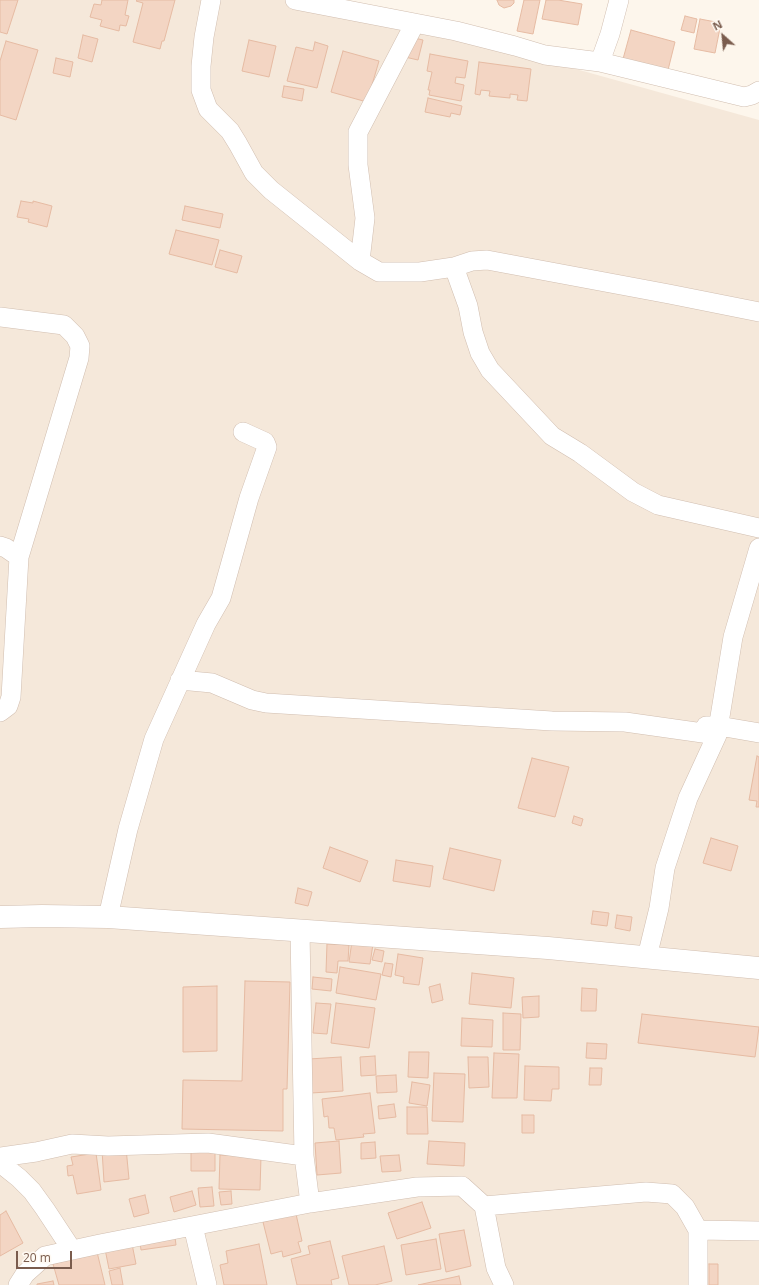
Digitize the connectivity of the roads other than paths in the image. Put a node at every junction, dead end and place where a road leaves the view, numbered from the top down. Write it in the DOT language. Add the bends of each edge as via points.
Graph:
graph roads {
  1 [pos="211,0"];
  2 [pos="295,0"];
  3 [pos="619,0"];
  4 [pos="414,23"];
  5 [pos="600,62"];
  6 [pos="759,91"];
  7 [pos="360,261"];
  8 [pos="454,267"];
  9 [pos="759,312"];
  10 [pos="0,317"];
  11 [pos="243,432"];
  12 [pos="759,528"];
  13 [pos="0,546"];
  14 [pos="759,548"];
  15 [pos="19,557"];
  16 [pos="180,680"];
  17 [pos="0,712"];
  18 [pos="694,726"];
  19 [pos="718,731"];
  20 [pos="759,733"];
  21 [pos="0,917"];
  22 [pos="108,917"];
  23 [pos="300,931"];
  24 [pos="647,957"];
  25 [pos="759,968"];
  26 [pos="304,1156"];
  27 [pos="0,1157"];
  28 [pos="0,1163"];
  29 [pos="310,1204"];
  30 [pos="484,1206"];
  31 [pos="193,1226"];
  32 [pos="698,1230"];
  33 [pos="759,1231"];
  34 [pos="72,1250"];
  35 [pos="18,1285"];
  36 [pos="207,1285"];
  37 [pos="504,1285"];
  38 [pos="698,1285"];
  1 -- 7 [label="street" via="201,66 201,90 208,109 230,131 254,173 271,190"];
  2 -- 4 [label="street"];
  3 -- 5 [label="street"];
  4 -- 5 [label="street" via="456,31 545,55"];
  4 -- 7 [label="street" via="358,132 358,165 365,218"];
  5 -- 6 [label="street" via="744,97"];
  7 -- 8 [label="street" via="379,272 420,272"];
  8 -- 9 [label="street" via="472,261 487,260"];
  8 -- 12 [label="street" via="468,306 480,353 490,370 552,436 633,492 658,505"];
  10 -- 15 [label="street" via="64,325 75,336 80,346 79,358"];
  11 -- 16 [label="street" via="265,442 267,447 249,498 221,598"];
  13 -- 15 [label="street"];
  14 -- 19 [label="street" via="733,637"];
  15 -- 17 [label="street" via="11,697 8,706"];
  16 -- 19 [label="street" via="212,683 266,704 552,721 625,722"];
  16 -- 22 [label="street" via="154,739 128,829"];
  18 -- 19 [label="street"];
  19 -- 20 [label="street"];
  19 -- 24 [label="street" via="688,798 665,868 659,908"];
  21 -- 22 [label="street"];
  22 -- 23 [label="street"];
  23 -- 24 [label="street"];
  23 -- 26 [label="street"];
  24 -- 25 [label="street"];
  26 -- 27 [label="street" via="208,1143 108,1146 72,1144"];
  26 -- 29 [label="street"];
  28 -- 34 [label="street" via="32,1191"];
  29 -- 30 [label="street" via="417,1187 462,1186"];
  29 -- 31 [label="street"];
  30 -- 32 [label="street" via="646,1192 672,1194 685,1207"];
  30 -- 37 [label="street" via="496,1268"];
  31 -- 34 [label="street"];
  31 -- 36 [label="street"];
  32 -- 33 [label="street"];
  32 -- 38 [label="street"];
  34 -- 35 [label="street" via="45,1256 25,1274"];
}
